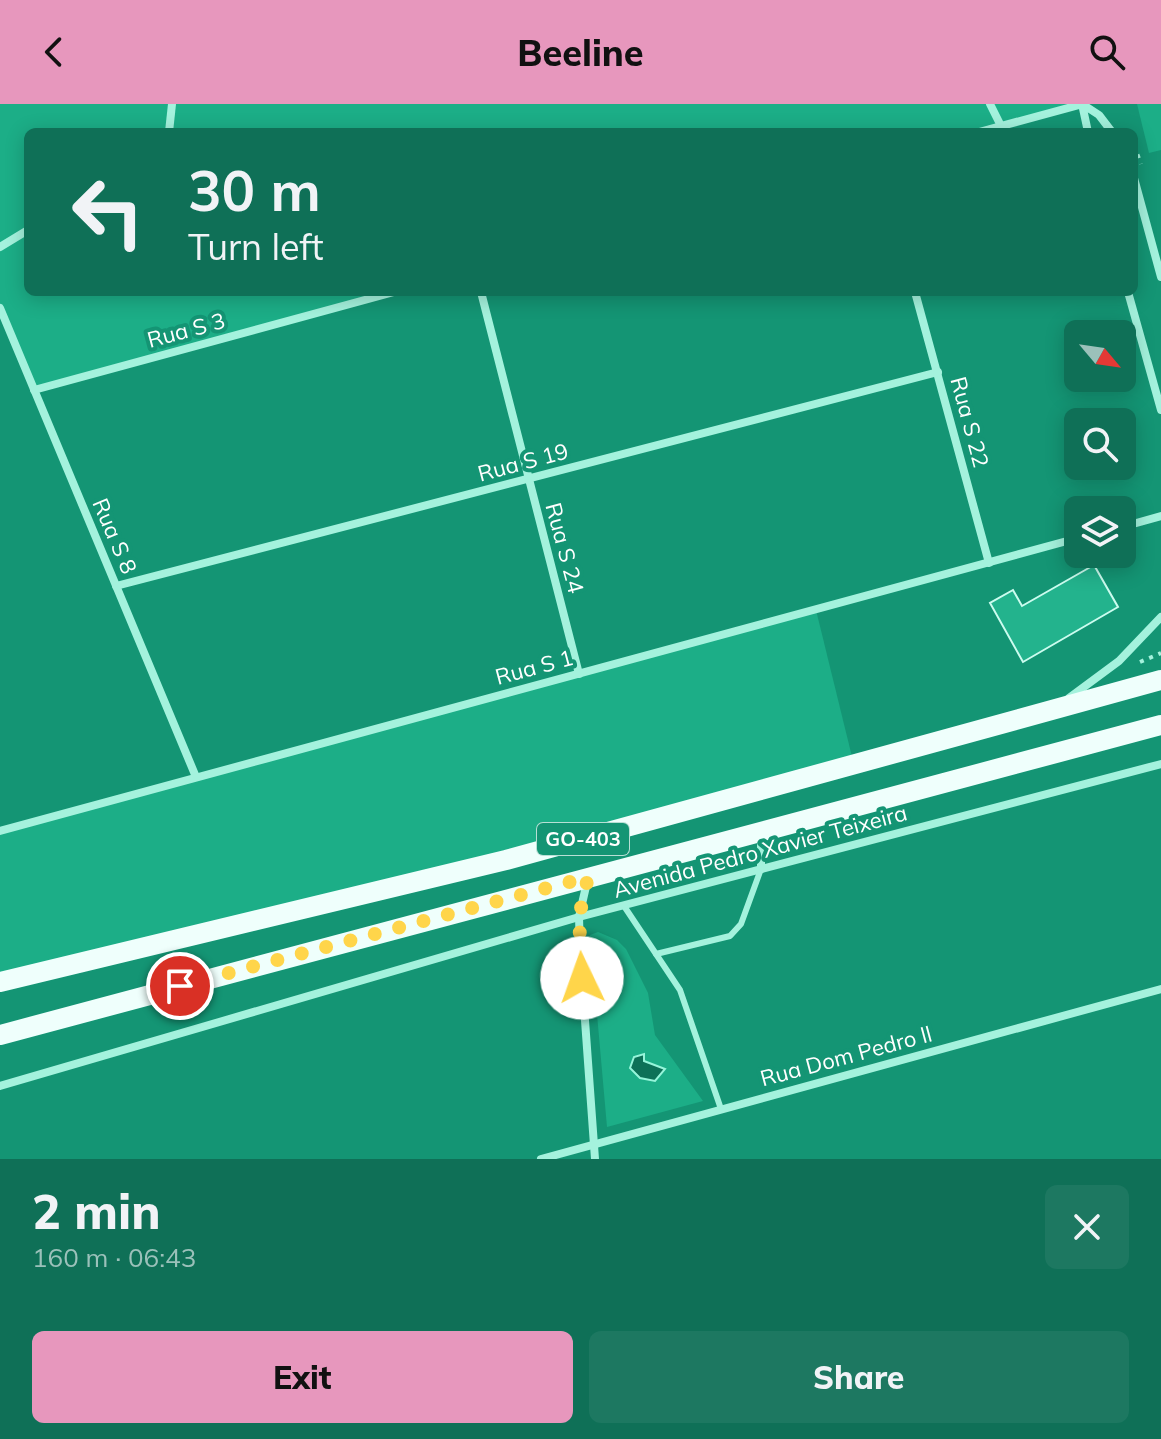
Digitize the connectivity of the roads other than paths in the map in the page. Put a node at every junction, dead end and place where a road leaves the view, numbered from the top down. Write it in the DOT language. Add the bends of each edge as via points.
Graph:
graph roads {
  1 [pos="172,104"];
  2 [pos="990,104"];
  3 [pos="1082,104"];
  4 [pos="1001,126"];
  5 [pos="169,128"];
  6 [pos="994,128"];
  7 [pos="1087,128"];
  8 [pos="1109,128"];
  9 [pos="1138,193"];
  10 [pos="24,232"];
  11 [pos="0,247"];
  12 [pos="1161,277"];
  13 [pos="379,296"];
  14 [pos="482,296"];
  15 [pos="916,296"];
  16 [pos="1129,296"];
  17 [pos="0,308"];
  18 [pos="938,372"];
  19 [pos="34,390"];
  20 [pos="1161,410"];
  21 [pos="528,480"];
  22 [pos="1161,516"];
  23 [pos="1136,523"];
  24 [pos="1064,542"];
  25 [pos="989,563"];
  26 [pos="116,586"];
  27 [pos="1161,617"];
  28 [pos="579,674"];
  29 [pos="1161,680"];
  30 [pos="1053,710"];
  31 [pos="1161,725"];
  32 [pos="1161,764"];
  33 [pos="196,777"];
  34 [pos="0,831"];
  35 [pos="761,831"];
  36 [pos="761,869"];
  37 [pos="588,877"];
  38 [pos="624,906"];
  39 [pos="579,917"];
  40 [pos="656,954"];
  41 [pos="0,982"];
  42 [pos="1161,989"];
  43 [pos="0,1035"];
  44 [pos="0,1086"];
  45 [pos="721,1109"];
  46 [pos="593,1145"];
  47 [pos="541,1159"];
  48 [pos="595,1159"];
  1 -- 5 [label="street"];
  2 -- 4 [label="street"];
  3 -- 4 [label="street"];
  3 -- 7 [label="street"];
  3 -- 8 [label="street"];
  4 -- 6 [label="street"];
  9 -- 12 [label="street"];
  10 -- 11 [label="street"];
  13 -- 19 [label="street, Rua S 3"];
  14 -- 21 [label="street, Rua S 24"];
  15 -- 18 [label="street, Rua S 22"];
  16 -- 20 [label="street"];
  17 -- 19 [label="street, Rua S 8"];
  18 -- 21 [label="street, Rua S 19"];
  18 -- 25 [label="street, Rua S 22"];
  19 -- 26 [label="street, Rua S 8"];
  21 -- 26 [label="street, Rua S 19"];
  21 -- 28 [label="street, Rua S 24"];
  22 -- 23 [label="street"];
  24 -- 25 [label="street, Rua S 1"];
  25 -- 28 [label="street, Rua S 1"];
  26 -- 33 [label="street, Rua S 8"];
  27 -- 30 [label="street" via="1119,661"];
  28 -- 33 [label="street, Rua S 1"];
  29 -- 30 [label="main road, GO-403"];
  30 -- 41 [label="main road, GO-403" via="506,860"];
  31 -- 35 [label="main road, GO-403"];
  32 -- 36 [label="street, Avenida Pedro Xavier Teixeira"];
  33 -- 34 [label="street, Rua S 1"];
  35 -- 36 [label="street"];
  35 -- 37 [label="main road, GO-403"];
  36 -- 38 [label="street, Avenida Pedro Xavier Teixeira"];
  36 -- 40 [label="lane" via="741,924 730,936"];
  37 -- 39 [label="street"];
  37 -- 43 [label="main road, GO-403"];
  38 -- 39 [label="street, Avenida Pedro Xavier Teixeira"];
  38 -- 40 [label="lane"];
  39 -- 44 [label="street, Avenida Pedro Xavier Teixeira"];
  39 -- 46 [label="street"];
  40 -- 45 [label="lane" via="680,990"];
  42 -- 45 [label="street, Rua Dom Pedro ll"];
  45 -- 46 [label="street, Rua Dom Pedro ll"];
  46 -- 47 [label="street, Rua Dom Pedro ll"];
  46 -- 48 [label="street"];
}
